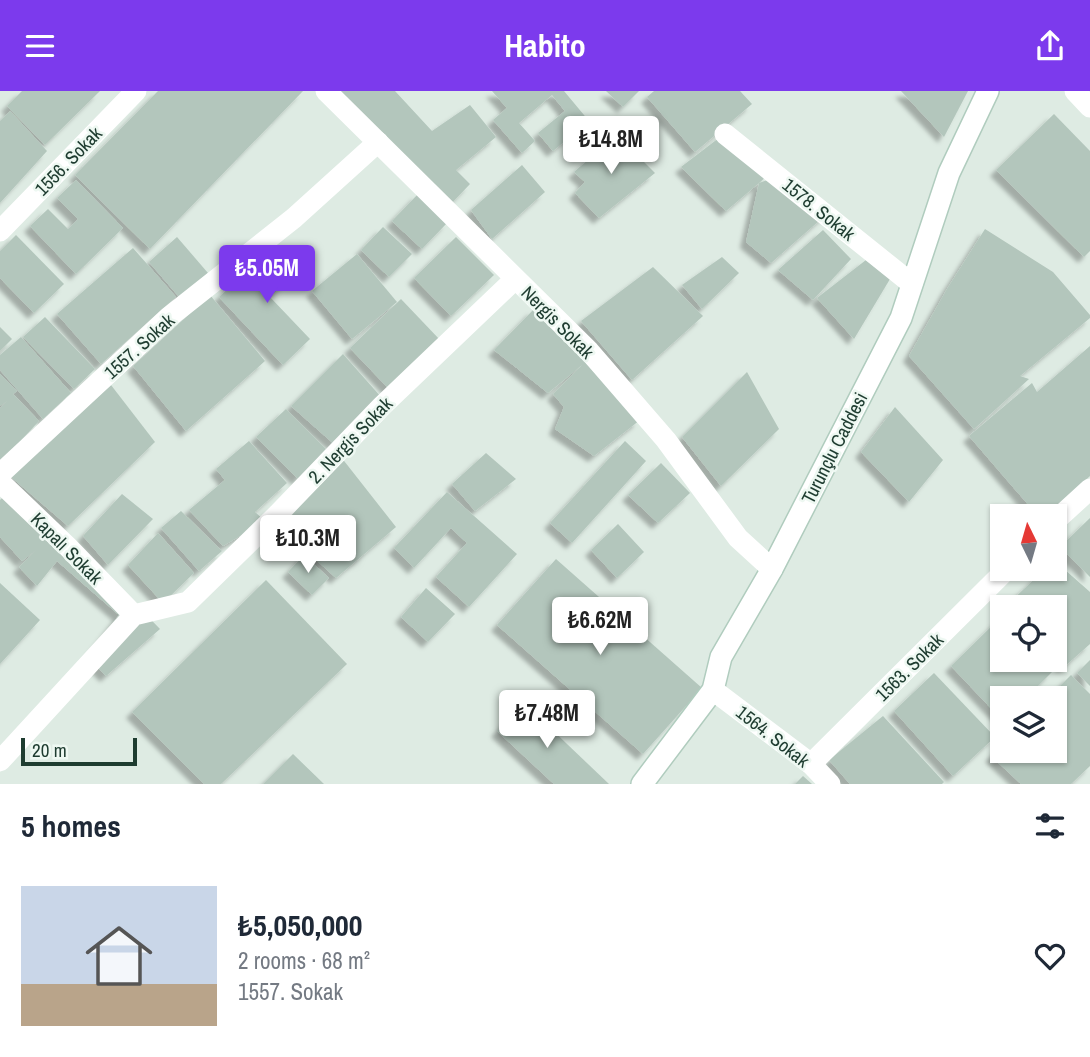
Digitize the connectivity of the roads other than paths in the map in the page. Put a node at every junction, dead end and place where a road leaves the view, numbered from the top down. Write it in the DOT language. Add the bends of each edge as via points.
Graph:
graph roads {
  1 [pos="136,91"];
  2 [pos="326,91"];
  3 [pos="988,91"];
  4 [pos="1075,91"];
  5 [pos="1090,107"];
  6 [pos="725,134"];
  7 [pos="378,142"];
  8 [pos="0,231"];
  9 [pos="515,279"];
  10 [pos="912,284"];
  11 [pos="0,474"];
  12 [pos="0,482"];
  13 [pos="1090,489"];
  14 [pos="1068,509"];
  15 [pos="772,569"];
  16 [pos="995,581"];
  17 [pos="134,615"];
  18 [pos="713,690"];
  19 [pos="0,761"];
  20 [pos="811,764"];
  21 [pos="642,784"];
  22 [pos="830,784"];
  1 -- 8 [label="street, 1556. Sokak"];
  2 -- 7 [label="street, Nergis Sokak"];
  3 -- 10 [label="street, Turunçlu Caddesi" via="949,173"];
  4 -- 5 [label="street"];
  6 -- 10 [label="street, 1578. Sokak"];
  7 -- 9 [label="street, Nergis Sokak"];
  7 -- 11 [label="street, 1557. Sokak" via="294,218 169,317"];
  9 -- 15 [label="street, Nergis Sokak" via="589,351 666,440 738,538"];
  9 -- 17 [label="street, 2. Nergis Sokak" via="188,602"];
  10 -- 15 [label="street, Turunçlu Caddesi" via="901,318"];
  12 -- 17 [label="street, Kapalı Sokak"];
  13 -- 14 [label="street"];
  15 -- 18 [label="street, Turunçlu Caddesi" via="721,657"];
  16 -- 20 [label="street, 1563. Sokak"];
  17 -- 19 [label="street"];
  18 -- 20 [label="street, 1564. Sokak"];
  18 -- 21 [label="street, Turunçlu Caddesi"];
  20 -- 22 [label="street, 1564. Sokak"];
}
